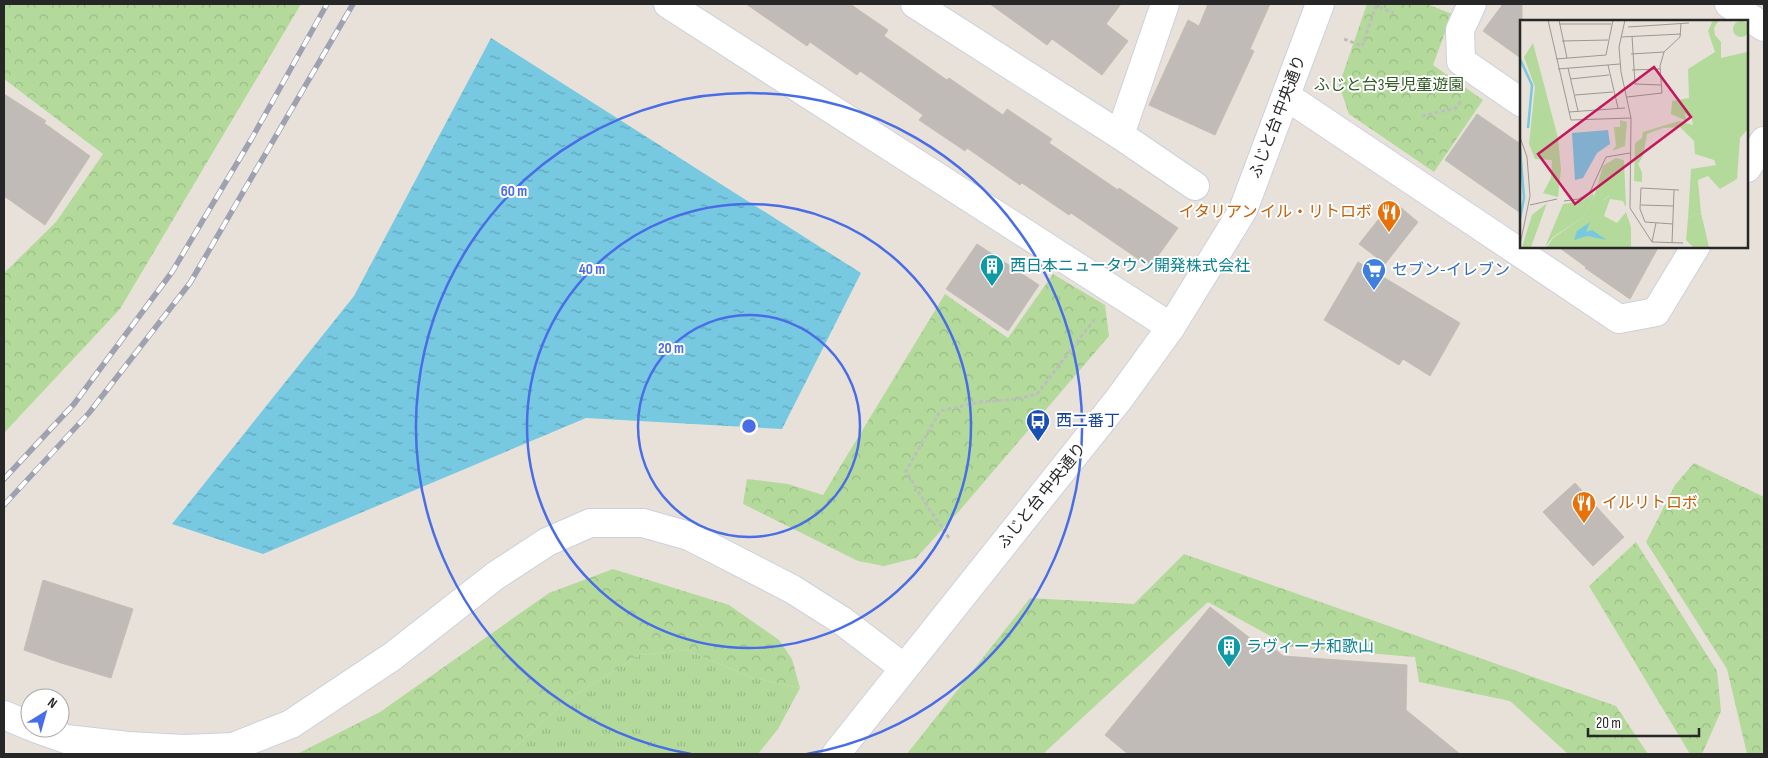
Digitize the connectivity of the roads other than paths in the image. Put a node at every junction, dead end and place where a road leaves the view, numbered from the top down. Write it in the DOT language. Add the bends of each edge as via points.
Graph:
graph roads {
  1 [pos="668,4"];
  2 [pos="915,4"];
  3 [pos="1165,4"];
  4 [pos="1320,4"];
  5 [pos="1472,4"];
  6 [pos="1729,4"];
  7 [pos="1764,27"];
  8 [pos="1286,96"];
  9 [pos="1520,102"];
  10 [pos="1120,135"];
  11 [pos="1764,141"];
  12 [pos="1748,166"];
  13 [pos="1195,186"];
  14 [pos="1695,248"];
  15 [pos="1171,327"];
  16 [pos="904,668"];
  17 [pos="4,715"];
  18 [pos="20,722"];
  19 [pos="63,738"];
  20 [pos="836,754"];
  1 -- 15 [label="street"];
  2 -- 10 [label="street"];
  3 -- 10 [label="street"];
  4 -- 8 [label="street, ふじと台 中央通り"];
  5 -- 9 [label="street" via="1460,30 1461,61"];
  6 -- 7 [label="street"];
  8 -- 14 [label="street" via="1619,319 1656,312"];
  8 -- 15 [label="street, ふじと台 中央通り" via="1243,210"];
  10 -- 13 [label="street"];
  11 -- 12 [label="street"];
  15 -- 16 [label="street, ふじと台 中央通り" via="1119,399"];
  16 -- 19 [label="street" via="792,589 689,536 643,523 590,523 547,542 495,576 393,656 292,724 233,747 184,749"];
  16 -- 20 [label="street, ふじと台 中央通り"];
  17 -- 18 [label="street"];
}
